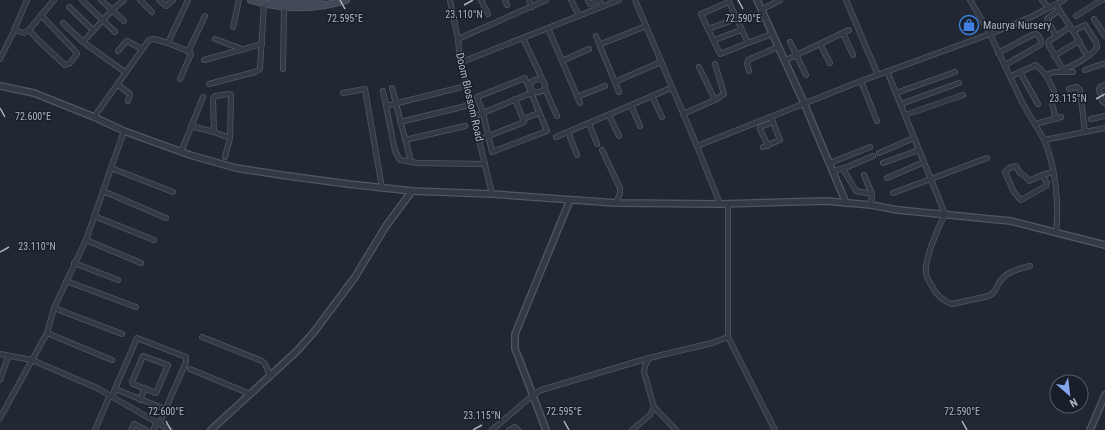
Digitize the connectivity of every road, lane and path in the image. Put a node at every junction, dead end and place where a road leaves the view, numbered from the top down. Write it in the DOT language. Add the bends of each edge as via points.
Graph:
graph roads {
  1 [pos="27,0"];
  2 [pos="54,0"];
  3 [pos="82,0"];
  4 [pos="101,0"];
  5 [pos="124,0"];
  6 [pos="140,0"];
  7 [pos="159,0"];
  8 [pos="173,0"];
  9 [pos="188,0"];
  10 [pos="239,0"];
  11 [pos="251,0"];
  12 [pos="272,0"];
  13 [pos="320,0"];
  14 [pos="346,0"];
  15 [pos="450,0"];
  16 [pos="481,0"];
  17 [pos="505,0"];
  18 [pos="529,0"];
  19 [pos="546,0"];
  20 [pos="571,0"];
  21 [pos="588,0"];
  22 [pos="619,0"];
  23 [pos="635,0"];
  24 [pos="757,0"];
  25 [pos="780,0"];
  26 [pos="846,0"];
  27 [pos="970,0"];
  28 [pos="1042,0"];
  29 [pos="1064,0"];
  30 [pos="1102,0"];
  31 [pos="264,4"];
  32 [pos="283,5"];
  33 [pos="507,5"];
  34 [pos="1056,5"];
  35 [pos="602,6"];
  36 [pos="69,7"];
  37 [pos="532,7"];
  38 [pos="1049,8"];
  39 [pos="112,10"];
  40 [pos="761,10"];
  41 [pos="1059,10"];
  42 [pos="152,12"];
  43 [pos="488,14"];
  44 [pos="41,16"];
  45 [pos="205,16"];
  46 [pos="579,16"];
  47 [pos="1076,16"];
  48 [pos="736,19"];
  49 [pos="1094,19"];
  50 [pos="103,20"];
  51 [pos="124,21"];
  52 [pos="63,23"];
  53 [pos="646,26"];
  54 [pos="233,27"];
  55 [pos="548,28"];
  56 [pos="708,29"];
  57 [pos="1072,29"];
  58 [pos="14,30"];
  59 [pos="29,30"];
  60 [pos="94,30"];
  61 [pos="742,30"];
  62 [pos="849,30"];
  63 [pos="115,32"];
  64 [pos="843,33"];
  65 [pos="772,34"];
  66 [pos="990,34"];
  67 [pos="596,36"];
  68 [pos="1056,36"];
  69 [pos="1105,36"];
  70 [pos="523,38"];
  71 [pos="215,39"];
  72 [pos="458,39"];
  73 [pos="714,40"];
  74 [pos="1079,41"];
  75 [pos="83,42"];
  76 [pos="790,42"];
  77 [pos="168,43"];
  78 [pos="748,43"];
  79 [pos="262,44"];
  80 [pos="820,44"];
  81 [pos="600,46"];
  82 [pos="778,47"];
  83 [pos="142,49"];
  84 [pos="242,49"];
  85 [pos="589,49"];
  86 [pos="118,50"];
  87 [pos="188,52"];
  88 [pos="998,52"];
  89 [pos="796,55"];
  90 [pos="853,55"];
  91 [pos="1054,56"];
  92 [pos="1087,56"];
  93 [pos="0,59"];
  94 [pos="204,60"];
  95 [pos="460,61"];
  96 [pos="562,61"];
  97 [pos="784,61"];
  98 [pos="661,62"];
  99 [pos="830,63"];
  100 [pos="1105,63"];
  101 [pos="715,64"];
  102 [pos="1005,65"];
  103 [pos="699,67"];
  104 [pos="283,69"];
  105 [pos="1085,70"];
  106 [pos="749,71"];
  107 [pos="887,71"];
  108 [pos="125,72"];
  109 [pos="955,72"];
  110 [pos="1020,72"];
  111 [pos="1073,72"];
  112 [pos="806,75"];
  113 [pos="878,75"];
  114 [pos="1046,75"];
  115 [pos="1011,76"];
  116 [pos="180,79"];
  117 [pos="542,80"];
  118 [pos="614,80"];
  119 [pos="861,81"];
  120 [pos="959,83"];
  121 [pos="117,84"];
  122 [pos="209,84"];
  123 [pos="1105,85"];
  124 [pos="0,86"];
  125 [pos="466,86"];
  126 [pos="605,86"];
  127 [pos="392,88"];
  128 [pos="671,88"];
  129 [pos="1070,89"];
  130 [pos="544,90"];
  131 [pos="383,91"];
  132 [pos="1054,91"];
  133 [pos="530,92"];
  134 [pos="619,92"];
  135 [pos="344,93"];
  136 [pos="896,93"];
  137 [pos="963,95"];
  138 [pos="652,96"];
  139 [pos="577,97"];
  140 [pos="203,98"];
  141 [pos="515,99"];
  142 [pos="715,100"];
  143 [pos="128,101"];
  144 [pos="396,103"];
  145 [pos="580,103"];
  146 [pos="804,103"];
  147 [pos="1105,103"];
  148 [pos="470,104"];
  149 [pos="901,104"];
  150 [pos="1038,104"];
  151 [pos="1052,104"];
  152 [pos="631,105"];
  153 [pos="386,106"];
  154 [pos="482,113"];
  155 [pos="539,113"];
  156 [pos="683,114"];
  157 [pos="609,115"];
  158 [pos="905,115"];
  159 [pos="556,116"];
  160 [pos="1105,116"];
  161 [pos="94,117"];
  162 [pos="474,117"];
  163 [pos="771,117"];
  164 [pos="1061,117"];
  165 [pos="662,118"];
  166 [pos="523,119"];
  167 [pos="1056,119"];
  168 [pos="1091,119"];
  169 [pos="877,121"];
  170 [pos="400,122"];
  171 [pos="773,122"];
  172 [pos="589,124"];
  173 [pos="1035,124"];
  174 [pos="191,126"];
  175 [pos="465,126"];
  176 [pos="640,126"];
  177 [pos="1105,128"];
  178 [pos="124,131"];
  179 [pos="214,132"];
  180 [pos="568,132"];
  181 [pos="1085,132"];
  182 [pos="619,136"];
  183 [pos="488,137"];
  184 [pos="556,137"];
  185 [pos="230,138"];
  186 [pos="914,138"];
  187 [pos="405,140"];
  188 [pos="479,140"];
  189 [pos="1044,140"];
  190 [pos="597,144"];
  191 [pos="697,146"];
  192 [pos="870,147"];
  193 [pos="602,150"];
  194 [pos="919,150"];
  195 [pos="181,152"];
  196 [pos="880,153"];
  197 [pos="577,155"];
  198 [pos="873,156"];
  199 [pos="225,157"];
  200 [pos="987,158"];
  201 [pos="411,162"];
  202 [pos="924,162"];
  203 [pos="830,163"];
  204 [pos="883,163"];
  205 [pos="485,164"];
  206 [pos="111,168"];
  207 [pos="843,169"];
  208 [pos="833,171"];
  209 [pos="1053,172"];
  210 [pos="864,175"];
  211 [pos="1042,175"];
  212 [pos="887,178"];
  213 [pos="931,179"];
  214 [pos="382,188"];
  215 [pos="103,191"];
  216 [pos="412,191"];
  217 [pos="173,192"];
  218 [pos="893,193"];
  219 [pos="492,194"];
  220 [pos="872,194"];
  221 [pos="570,200"];
  222 [pos="616,203"];
  223 [pos="728,203"];
  224 [pos="846,203"];
  225 [pos="720,204"];
  226 [pos="871,205"];
  227 [pos="945,214"];
  228 [pos="94,216"];
  229 [pos="166,218"];
  230 [pos="1056,233"];
  231 [pos="86,240"];
  232 [pos="154,240"];
  233 [pos="1105,245"];
  234 [pos="74,262"];
  235 [pos="141,263"];
  236 [pos="1030,266"];
  237 [pos="118,280"];
  238 [pos="66,281"];
  239 [pos="136,307"];
  240 [pos="54,308"];
  241 [pos="47,333"];
  242 [pos="122,334"];
  243 [pos="202,337"];
  244 [pos="728,337"];
  245 [pos="0,354"];
  246 [pos="8,356"];
  247 [pos="649,358"];
  248 [pos="32,360"];
  249 [pos="112,360"];
  250 [pos="190,369"];
  251 [pos="270,376"];
  252 [pos="0,380"];
  253 [pos="145,388"];
  254 [pos="115,389"];
  255 [pos="250,394"];
  256 [pos="533,395"];
  257 [pos="1105,395"];
  258 [pos="111,396"];
  259 [pos="140,400"];
  260 [pos="654,407"];
  261 [pos="165,410"];
  262 [pos="0,418"];
  263 [pos="158,423"];
  264 [pos="545,429"];
  265 [pos="94,430"];
  266 [pos="131,430"];
  267 [pos="146,430"];
  268 [pos="153,430"];
  269 [pos="170,430"];
  270 [pos="211,430"];
  271 [pos="492,430"];
  272 [pos="509,430"];
  273 [pos="518,430"];
  274 [pos="632,430"];
  275 [pos="676,430"];
  276 [pos="775,430"];
  277 [pos="1090,430"];
  1 -- 58 [label="street"];
  2 -- 44 [label="street"];
  3 -- 50 [label="street"];
  4 -- 39 [label="street"];
  5 -- 39 [label="street"];
  6 -- 42 [label="street"];
  7 -- 8 [label="street" via="166,6"];
  9 -- 77 [label="street"];
  10 -- 54 [label="street"];
  11 -- 31 [label="main road"];
  12 -- 32 [label="main road"];
  13 -- 32 [label="main road"];
  14 -- 32 [label="main road" via="317,6"];
  15 -- 72 [label="street, Doom Blossom Road"];
  16 -- 43 [label="street"];
  17 -- 33 [label="street"];
  18 -- 37 [label="street"];
  19 -- 37 [label="street"];
  20 -- 46 [label="street"];
  21 -- 35 [label="street" via="590,4 600,0"];
  22 -- 35 [label="street"];
  23 -- 53 [label="street"];
  24 -- 40 [label="street"];
  25 -- 40 [label="street"];
  26 -- 113 [label="street"];
  27 -- 66 [label="street"];
  28 -- 38 [label="street"];
  29 -- 34 [label="street"];
  30 -- 47 [label="street"];
  31 -- 32 [label="main road"];
  31 -- 79 [label="street"];
  32 -- 104 [label="street"];
  34 -- 38 [label="street"];
  34 -- 41 [label="street"];
  35 -- 46 [label="street"];
  36 -- 60 [label="street"];
  37 -- 72 [label="street"];
  38 -- 66 [label="street"];
  39 -- 50 [label="street"];
  39 -- 51 [label="street"];
  40 -- 65 [label="street"];
  41 -- 57 [label="street"];
  41 -- 68 [label="street" via="1047,19"];
  44 -- 59 [label="street"];
  44 -- 59 [label="street" via="76,52 70,63 65,65 57,59"];
  45 -- 87 [label="street"];
  46 -- 55 [label="street"];
  48 -- 56 [label="street"];
  48 -- 56 [label="street" via="729,2 701,14"];
  48 -- 61 [label="street"];
  49 -- 69 [label="street"];
  50 -- 60 [label="street"];
  50 -- 63 [label="street"];
  52 -- 75 [label="street"];
  53 -- 81 [label="street"];
  53 -- 98 [label="street"];
  55 -- 70 [label="street"];
  55 -- 96 [label="street"];
  56 -- 73 [label="street"];
  57 -- 68 [label="street"];
  57 -- 74 [label="street"];
  57 -- 92 [label="street" via="1085,25 1096,42 1096,50"];
  58 -- 59 [label="street"];
  58 -- 93 [label="street"];
  60 -- 75 [label="street"];
  61 -- 73 [label="street"];
  61 -- 78 [label="street"];
  62 -- 64 [label="street"];
  64 -- 80 [label="street"];
  64 -- 90 [label="street"];
  65 -- 78 [label="street"];
  65 -- 82 [label="street"];
  66 -- 88 [label="street"];
  66 -- 107 [label="street"];
  67 -- 81 [label="street"];
  68 -- 91 [label="street" via="1048,44"];
  70 -- 95 [label="street"];
  70 -- 117 [label="street"];
  71 -- 84 [label="street"];
  72 -- 95 [label="street, Doom Blossom Road"];
  73 -- 78 [label="street" via="720,54"];
  74 -- 91 [label="street"];
  74 -- 92 [label="street"];
  75 -- 108 [label="street"];
  76 -- 89 [label="street"];
  77 -- 83 [label="street" via="152,39"];
  77 -- 87 [label="street"];
  79 -- 84 [label="street"];
  79 -- 122 [label="street" via="259,70"];
  80 -- 89 [label="street"];
  80 -- 99 [label="street"];
  81 -- 118 [label="street"];
  82 -- 97 [label="street"];
  82 -- 106 [label="street" via="748,60 746,64"];
  83 -- 86 [label="street" via="127,41"];
  83 -- 108 [label="street"];
  84 -- 94 [label="street"];
  85 -- 96 [label="street"];
  87 -- 116 [label="street" via="191,56"];
  88 -- 102 [label="street"];
  88 -- 102 [label="street" via="1032,35 1038,35 1040,45"];
  89 -- 97 [label="street"];
  89 -- 112 [label="street"];
  91 -- 92 [label="street" via="1064,69"];
  95 -- 125 [label="street, Doom Blossom Road"];
  96 -- 139 [label="street"];
  97 -- 146 [label="street"];
  98 -- 118 [label="street" via="617,81"];
  98 -- 128 [label="street"];
  100 -- 105 [label="street"];
  101 -- 142 [label="street" via="724,94"];
  102 -- 115 [label="street"];
  103 -- 142 [label="street"];
  107 -- 113 [label="street"];
  107 -- 136 [label="street"];
  108 -- 121 [label="street"];
  109 -- 136 [label="street"];
  110 -- 114 [label="street" via="1036,65"];
  110 -- 115 [label="street"];
  110 -- 150 [label="street"];
  111 -- 114 [label="street" via="1054,72"];
  113 -- 119 [label="street"];
  114 -- 132 [label="street"];
  115 -- 173 [label="street"];
  117 -- 130 [label="street"];
  117 -- 130 [label="street" via="533,80 530,88 536,93"];
  118 -- 134 [label="street"];
  119 -- 146 [label="street"];
  119 -- 169 [label="street"];
  120 -- 149 [label="street"];
  121 -- 143 [label="street" via="130,94"];
  121 -- 161 [label="street"];
  123 -- 147 [label="street" via="1099,89"];
  124 -- 161 [label="street" via="34,93"];
  125 -- 144 [label="street"];
  125 -- 148 [label="street, Doom Blossom Road"];
  126 -- 139 [label="street"];
  127 -- 144 [label="street"];
  128 -- 138 [label="street"];
  128 -- 156 [label="street"];
  129 -- 181 [label="street" via="1077,87 1080,90"];
  130 -- 159 [label="street"];
  131 -- 153 [label="street"];
  133 -- 141 [label="street"];
  133 -- 154 [label="street" via="525,78 477,97"];
  133 -- 155 [label="street"];
  135 -- 214 [label="street" via="365,89"];
  136 -- 149 [label="street"];
  137 -- 158 [label="street"];
  138 -- 152 [label="street"];
  138 -- 165 [label="street"];
  139 -- 145 [label="street"];
  140 -- 174 [label="street"];
  141 -- 154 [label="street"];
  141 -- 166 [label="street"];
  142 -- 156 [label="street"];
  144 -- 153 [label="street"];
  144 -- 170 [label="street"];
  146 -- 163 [label="street"];
  146 -- 203 [label="street"];
  148 -- 162 [label="street, Doom Blossom Road"];
  148 -- 170 [label="street"];
  149 -- 158 [label="street"];
  151 -- 167 [label="street"];
  152 -- 157 [label="street"];
  152 -- 176 [label="street"];
  153 -- 201 [label="street" via="398,158"];
  154 -- 162 [label="street"];
  154 -- 183 [label="street"];
  155 -- 166 [label="street"];
  155 -- 183 [label="street" via="547,131 492,152"];
  156 -- 191 [label="street"];
  157 -- 172 [label="street"];
  157 -- 182 [label="street"];
  158 -- 186 [label="street"];
  160 -- 168 [label="street"];
  161 -- 178 [label="street"];
  162 -- 188 [label="street, Doom Blossom Road"];
  163 -- 171 [label="street"];
  163 -- 191 [label="street"];
  164 -- 167 [label="street"];
  166 -- 183 [label="street" via="524,122"];
  167 -- 173 [label="street"];
  170 -- 187 [label="street"];
  171 -- 171 [label="street" via="760,127 766,146 780,140"];
  172 -- 180 [label="street"];
  172 -- 190 [label="street"];
  173 -- 189 [label="street"];
  174 -- 179 [label="street"];
  174 -- 195 [label="street"];
  175 -- 187 [label="street"];
  177 -- 181 [label="street"];
  178 -- 195 [label="street"];
  178 -- 206 [label="street"];
  179 -- 185 [label="street"];
  179 -- 185 [label="street" via="213,98 229,94"];
  180 -- 184 [label="street"];
  180 -- 197 [label="street"];
  181 -- 189 [label="street"];
  183 -- 188 [label="street"];
  185 -- 199 [label="street"];
  186 -- 194 [label="street"];
  186 -- 196 [label="street"];
  187 -- 201 [label="street"];
  188 -- 205 [label="street, Doom Blossom Road"];
  189 -- 209 [label="street"];
  191 -- 225 [label="street"];
  192 -- 203 [label="street"];
  193 -- 222 [label="street" via="620,188"];
  194 -- 202 [label="street"];
  194 -- 204 [label="street"];
  195 -- 214 [label="street" via="236,168"];
  198 -- 207 [label="street"];
  200 -- 213 [label="street"];
  201 -- 205 [label="street"];
  202 -- 212 [label="street"];
  202 -- 213 [label="street"];
  203 -- 208 [label="street"];
  205 -- 219 [label="street, Doom Blossom Road"];
  206 -- 215 [label="street"];
  206 -- 217 [label="street"];
  207 -- 208 [label="street"];
  207 -- 220 [label="street" via="856,191"];
  208 -- 224 [label="street"];
  209 -- 211 [label="street"];
  209 -- 230 [label="street" via="1058,210"];
  210 -- 220 [label="street"];
  211 -- 211 [label="street" via="1046,186 1021,200 1014,192 1006,172 1016,166 1029,181"];
  213 -- 218 [label="street"];
  213 -- 227 [label="street"];
  214 -- 216 [label="street"];
  215 -- 228 [label="street"];
  215 -- 229 [label="street"];
  216 -- 219 [label="street"];
  216 -- 251 [label="street" via="386,226 355,277 314,332"];
  219 -- 221 [label="street"];
  220 -- 226 [label="street"];
  221 -- 222 [label="street"];
  221 -- 256 [label="street" via="515,334 515,349"];
  222 -- 225 [label="street"];
  223 -- 224 [label="street"];
  223 -- 225 [label="street"];
  223 -- 244 [label="street"];
  224 -- 226 [label="street"];
  226 -- 227 [label="street"];
  227 -- 230 [label="street" via="1011,221"];
  227 -- 236 [label="street" via="932,242 926,275 936,293 946,302 957,304 990,296 1008,274"];
  228 -- 231 [label="street"];
  228 -- 232 [label="street"];
  230 -- 233 [label="street"];
  231 -- 234 [label="street"];
  231 -- 235 [label="street"];
  234 -- 237 [label="street"];
  234 -- 238 [label="street"];
  238 -- 239 [label="street"];
  238 -- 240 [label="street"];
  240 -- 241 [label="street"];
  240 -- 242 [label="street"];
  241 -- 248 [label="street"];
  241 -- 249 [label="street"];
  243 -- 251 [label="street" via="262,361"];
  244 -- 247 [label="street"];
  244 -- 276 [label="street"];
  245 -- 246 [label="street"];
  246 -- 248 [label="street"];
  246 -- 252 [label="street"];
  247 -- 256 [label="street" via="551,386"];
  247 -- 260 [label="street" via="644,372"];
  248 -- 258 [label="street"];
  248 -- 262 [label="street"];
  250 -- 255 [label="street"];
  251 -- 255 [label="street"];
  253 -- 253 [label="street" via="132,382 143,356 167,364 168,368 157,392"];
  253 -- 259 [label="street"];
  254 -- 258 [label="street"];
  254 -- 259 [label="street"];
  254 -- 261 [label="street" via="137,338 182,355 186,357 186,362"];
  255 -- 270 [label="street"];
  256 -- 264 [label="street"];
  256 -- 271 [label="street"];
  257 -- 277 [label="street"];
  258 -- 263 [label="street"];
  258 -- 265 [label="street"];
  259 -- 261 [label="street"];
  260 -- 274 [label="street" via="650,415"];
  260 -- 275 [label="street"];
  261 -- 263 [label="street"];
  263 -- 268 [label="street"];
  263 -- 269 [label="street"];
  266 -- 267 [label="street" via="134,424"];
  272 -- 273 [label="street" via="514,427"];
}
